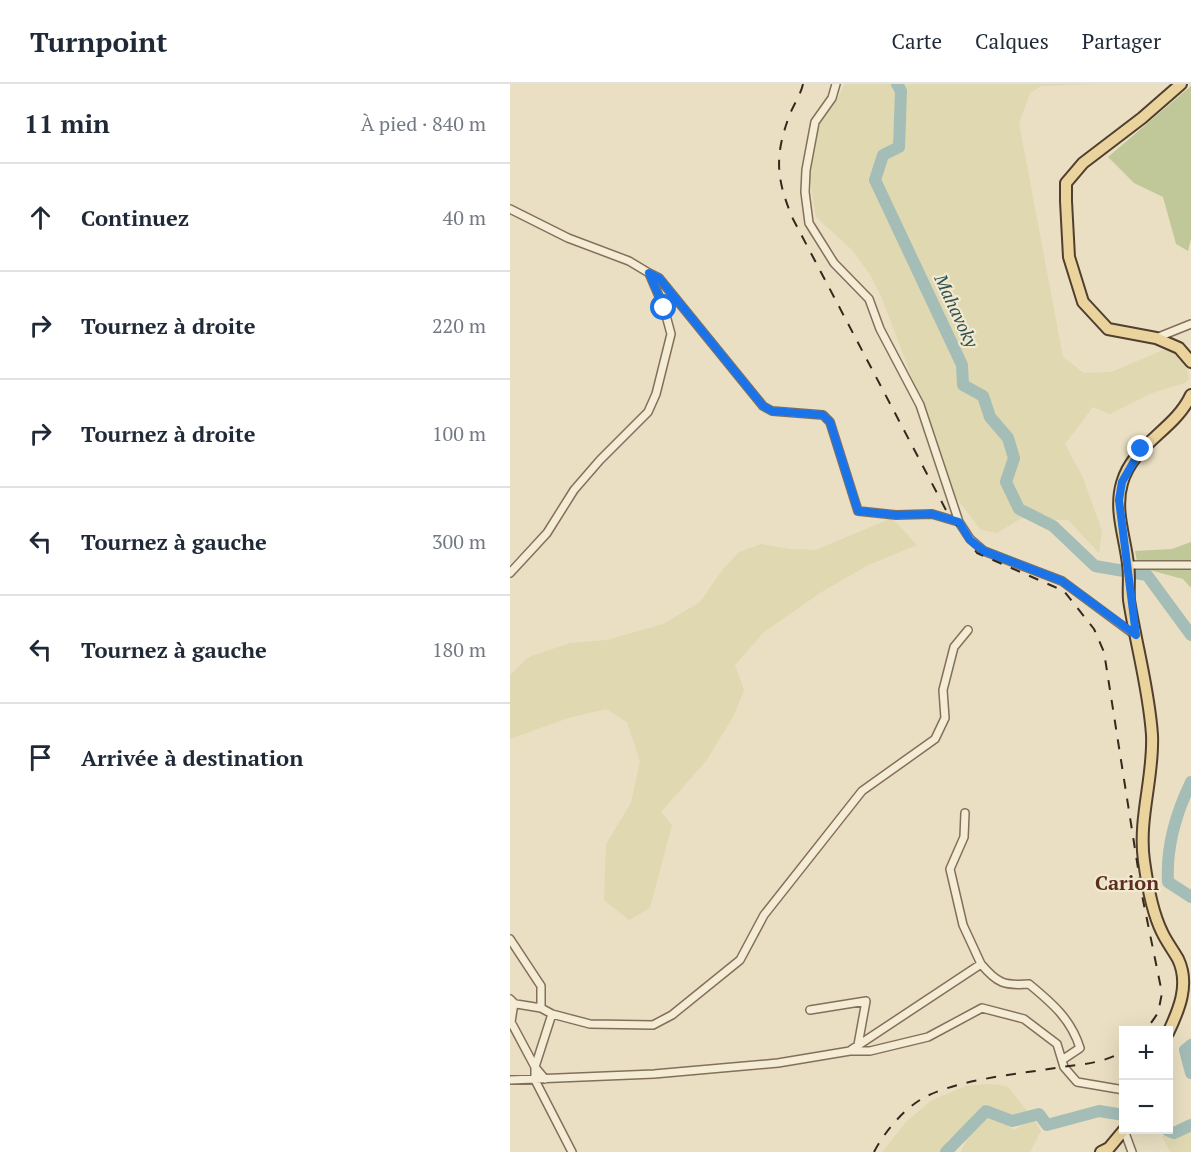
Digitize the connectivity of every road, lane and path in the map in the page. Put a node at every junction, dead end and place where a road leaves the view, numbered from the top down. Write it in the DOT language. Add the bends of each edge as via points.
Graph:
graph roads {
  1 [pos="836,84"];
  2 [pos="1181,84"];
  3 [pos="510,209"];
  4 [pos="649,273"];
  5 [pos="1191,324"];
  6 [pos="1156,338"];
  7 [pos="1191,362"];
  8 [pos="1191,395"];
  9 [pos="959,522"];
  10 [pos="1128,565"];
  11 [pos="1191,565"];
  12 [pos="510,573"];
  13 [pos="968,630"];
  14 [pos="1136,635"];
  15 [pos="965,813"];
  16 [pos="510,939"];
  17 [pos="981,964"];
  18 [pos="511,1002"];
  19 [pos="541,1008"];
  20 [pos="810,1010"];
  21 [pos="552,1014"];
  22 [pos="1171,1026"];
  23 [pos="858,1045"];
  24 [pos="850,1051"];
  25 [pos="1062,1060"];
  26 [pos="535,1067"];
  27 [pos="544,1079"];
  28 [pos="510,1080"];
  29 [pos="535,1080"];
  30 [pos="1119,1089"];
  31 [pos="1121,1134"];
  32 [pos="1125,1134"];
  33 [pos="572,1152"];
  34 [pos="1101,1152"];
  35 [pos="1132,1152"];
  1 -- 9 [label="street" via="832,98 815,122 806,181 810,223 834,263 869,299 880,329 920,405"];
  2 -- 6 [label="main road" via="1100,147 1066,183 1070,257 1083,302 1108,329"];
  3 -- 4 [label="street"];
  4 -- 9 [label="street" via="659,278 763,406 772,411 823,415 830,422 858,511 932,514"];
  4 -- 12 [label="street" via="671,334 648,412 574,490 547,533"];
  5 -- 6 [label="street"];
  6 -- 7 [label="main road" via="1179,348"];
  8 -- 10 [label="main road" via="1186,407 1141,449 1122,482 1120,518"];
  9 -- 14 [label="street" via="970,540 984,551 1062,581"];
  10 -- 11 [label="street"];
  10 -- 14 [label="main road"];
  13 -- 21 [label="street" via="954,647 943,690 945,718 935,739 862,791 764,915 740,960 672,1015 652,1025 590,1024"];
  14 -- 22 [label="main road" via="1152,735 1141,833 1144,863 1161,930 1183,975 1184,991"];
  15 -- 17 [label="street" via="964,837 950,869 963,925"];
  16 -- 19 [label="street" via="542,986"];
  17 -- 23 [label="street"];
  17 -- 25 [label="street" via="995,981 1029,984 1059,1009 1080,1048"];
  18 -- 19 [label="street"];
  18 -- 26 [label="street" via="512,1022"];
  19 -- 21 [label="street"];
  20 -- 23 [label="street" via="866,1001"];
  21 -- 26 [label="street"];
  23 -- 24 [label="street"];
  24 -- 25 [label="street" via="870,1052 928,1037 982,1008 1024,1019 1057,1044"];
  24 -- 27 [label="street" via="778,1063"];
  25 -- 30 [label="street" via="1077,1082"];
  26 -- 27 [label="street"];
  26 -- 29 [label="street"];
  27 -- 29 [label="street"];
  28 -- 29 [label="street"];
  29 -- 33 [label="street"];
  31 -- 34 [label="main road"];
  32 -- 35 [label="street"];
}
